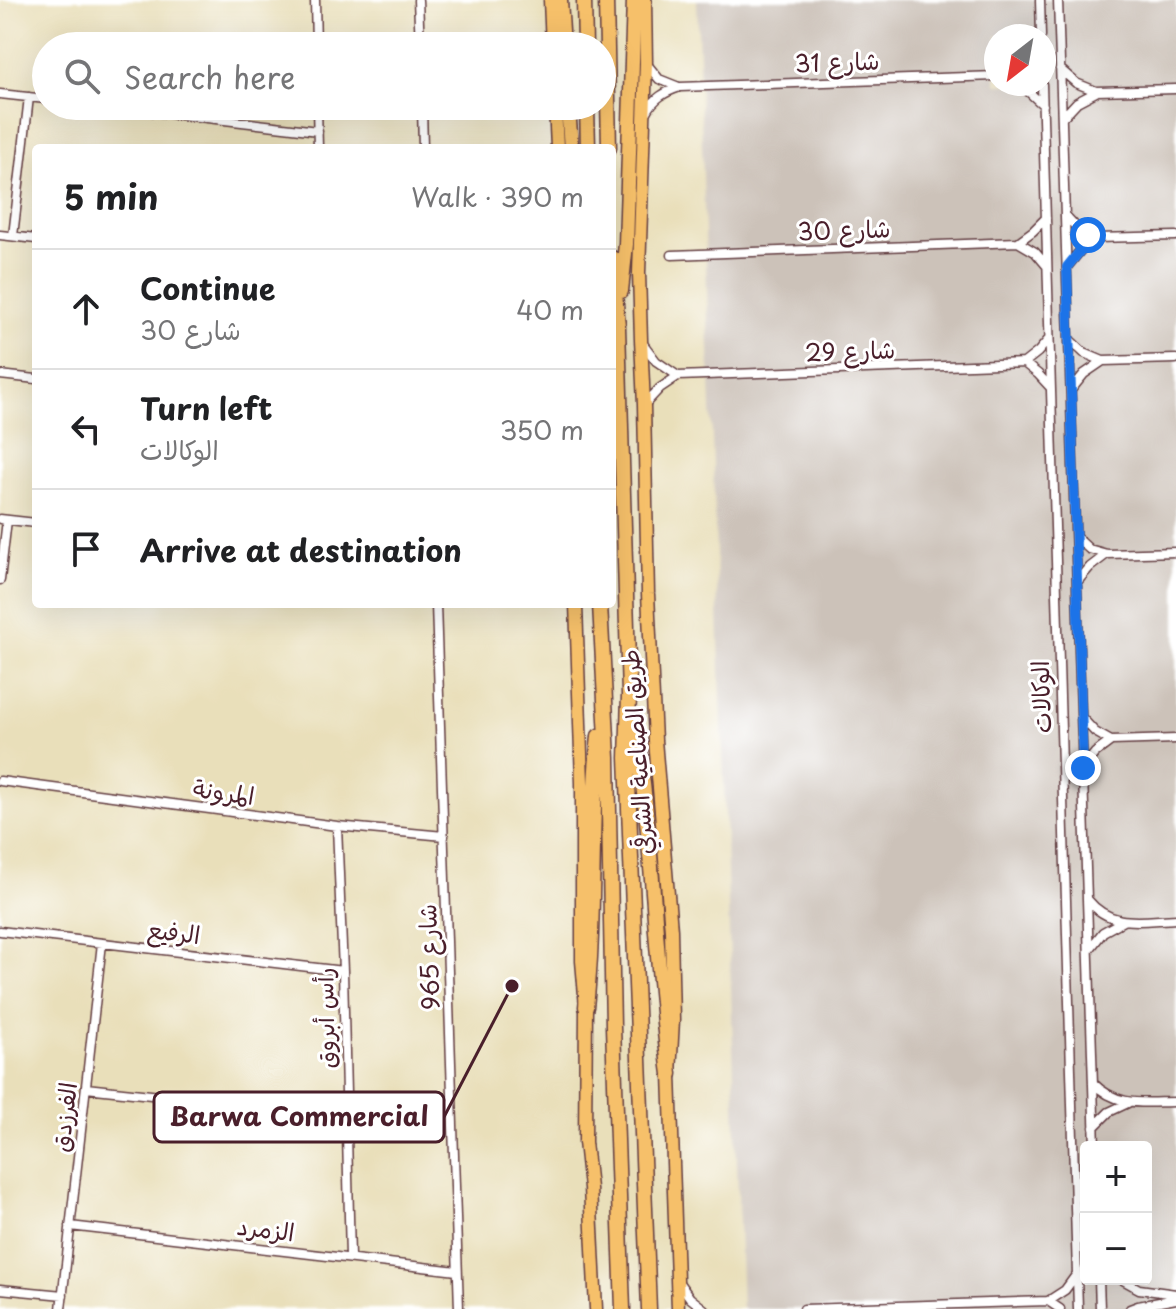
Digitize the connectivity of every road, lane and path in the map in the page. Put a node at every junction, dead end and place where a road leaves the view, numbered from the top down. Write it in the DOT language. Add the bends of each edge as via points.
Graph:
graph roads {
  1 [pos="315,0"];
  2 [pos="418,0"];
  3 [pos="550,0"];
  4 [pos="560,0"];
  5 [pos="584,0"];
  6 [pos="606,0"];
  7 [pos="634,0"];
  8 [pos="645,0"];
  9 [pos="1040,0"];
  10 [pos="1058,0"];
  11 [pos="1041,24"];
  12 [pos="316,32"];
  13 [pos="419,32"];
  14 [pos="551,32"];
  15 [pos="562,32"];
  16 [pos="585,32"];
  17 [pos="607,32"];
  18 [pos="646,63"];
  19 [pos="1060,68"];
  20 [pos="984,76"];
  21 [pos="680,87"];
  22 [pos="1176,89"];
  23 [pos="1096,91"];
  24 [pos="0,94"];
  25 [pos="1033,96"];
  26 [pos="1043,96"];
  27 [pos="29,97"];
  28 [pos="32,97"];
  29 [pos="1043,105"];
  30 [pos="645,118"];
  31 [pos="1062,118"];
  32 [pos="223,120"];
  33 [pos="318,120"];
  34 [pos="422,120"];
  35 [pos="556,120"];
  36 [pos="569,120"];
  37 [pos="587,120"];
  38 [pos="608,120"];
  39 [pos="318,131"];
  40 [pos="318,144"];
  41 [pos="423,144"];
  42 [pos="557,144"];
  43 [pos="571,144"];
  44 [pos="588,144"];
  45 [pos="609,144"];
  46 [pos="1065,215"];
  47 [pos="1046,218"];
  48 [pos="0,235"];
  49 [pos="13,236"];
  50 [pos="1176,236"];
  51 [pos="32,238"];
  52 [pos="1097,238"];
  53 [pos="1018,242"];
  54 [pos="672,255"];
  55 [pos="1047,266"];
  56 [pos="1067,267"];
  57 [pos="616,304"];
  58 [pos="618,327"];
  59 [pos="1049,338"];
  60 [pos="1069,339"];
  61 [pos="641,340"];
  62 [pos="1176,359"];
  63 [pos="1103,361"];
  64 [pos="1024,363"];
  65 [pos="0,375"];
  66 [pos="678,376"];
  67 [pos="32,379"];
  68 [pos="1050,387"];
  69 [pos="1071,391"];
  70 [pos="644,405"];
  71 [pos="3,520"];
  72 [pos="32,523"];
  73 [pos="1076,537"];
  74 [pos="1176,552"];
  75 [pos="1107,554"];
  76 [pos="0,580"];
  77 [pos="1077,582"];
  78 [pos="436,608"];
  79 [pos="576,608"];
  80 [pos="600,608"];
  81 [pos="629,695"];
  82 [pos="604,696"];
  83 [pos="1082,718"];
  84 [pos="1176,739"];
  85 [pos="1111,741"];
  86 [pos="1083,768"];
  87 [pos="0,781"];
  88 [pos="337,826"];
  89 [pos="444,836"];
  90 [pos="1088,899"];
  91 [pos="1176,919"];
  92 [pos="1124,921"];
  93 [pos="0,931"];
  94 [pos="102,943"];
  95 [pos="1089,950"];
  96 [pos="343,971"];
  97 [pos="586,1007"];
  98 [pos="670,1074"];
  99 [pos="1093,1083"];
  100 [pos="86,1088"];
  101 [pos="1129,1102"];
  102 [pos="1176,1102"];
  103 [pos="346,1116"];
  104 [pos="1094,1127"];
  105 [pos="1095,1141"];
  106 [pos="70,1226"];
  107 [pos="350,1257"];
  108 [pos="457,1271"];
  109 [pos="1078,1273"];
  110 [pos="677,1280"];
  111 [pos="1099,1285"];
  112 [pos="1132,1285"];
  113 [pos="0,1289"];
  114 [pos="63,1295"];
  115 [pos="1176,1296"];
  116 [pos="1048,1301"];
  117 [pos="61,1309"];
  118 [pos="459,1309"];
  119 [pos="596,1309"];
  120 [pos="623,1309"];
  121 [pos="649,1309"];
  122 [pos="678,1309"];
  123 [pos="704,1309"];
  124 [pos="804,1309"];
  125 [pos="1060,1309"];
  126 [pos="1078,1309"];
  127 [pos="1100,1309"];
  128 [pos="1130,1309"];
  1 -- 12 [label="street"];
  2 -- 13 [label="street"];
  3 -- 14 [label="main road"];
  4 -- 15 [label="highway"];
  5 -- 16 [label="highway"];
  6 -- 17 [label="highway"];
  7 -- 58 [label="highway"];
  8 -- 18 [label="main road, طريق الصناعية الشرقي"];
  9 -- 11 [label="street"];
  10 -- 19 [label="street, الوكالات"];
  18 -- 21 [label="street" via="659,79"];
  18 -- 30 [label="main road, طريق الصناعية الشرقي"];
  19 -- 23 [label="street" via="1076,83"];
  19 -- 31 [label="street, الوكالات"];
  20 -- 21 [label="street, شارع 31"];
  21 -- 30 [label="street" via="658,98"];
  22 -- 23 [label="street"];
  23 -- 31 [label="street"];
  24 -- 27 [label="street"];
  25 -- 29 [label="street"];
  26 -- 29 [label="street, الوكالات"];
  27 -- 28 [label="street"];
  27 -- 49 [label="street"];
  29 -- 47 [label="street, الوكالات"];
  30 -- 61 [label="main road, طريق الصناعية الشرقي"];
  31 -- 46 [label="street, الوكالات"];
  32 -- 39 [label="street"];
  33 -- 39 [label="street"];
  34 -- 41 [label="street"];
  35 -- 42 [label="main road"];
  36 -- 43 [label="highway"];
  37 -- 44 [label="highway"];
  38 -- 45 [label="highway"];
  39 -- 40 [label="street"];
  46 -- 52 [label="street" via="1079,230"];
  46 -- 56 [label="street, الوكالات"];
  47 -- 53 [label="street"];
  47 -- 55 [label="street, الوكالات"];
  48 -- 49 [label="street"];
  49 -- 51 [label="street"];
  50 -- 52 [label="street"];
  52 -- 56 [label="street"];
  53 -- 54 [label="street, شارع 30"];
  53 -- 55 [label="street"];
  55 -- 59 [label="street, الوكالات"];
  56 -- 60 [label="street, الوكالات"];
  57 -- 58 [label="highway, طريق الصناعية الشرقي"];
  58 -- 81 [label="highway, طريق الصناعية الشرقي"];
  59 -- 64 [label="street"];
  59 -- 68 [label="street, الوكالات"];
  60 -- 63 [label="street"];
  60 -- 69 [label="street, الوكالات"];
  61 -- 66 [label="street" via="656,361"];
  61 -- 70 [label="main road, طريق الصناعية الشرقي"];
  62 -- 63 [label="street"];
  63 -- 69 [label="street"];
  64 -- 66 [label="street, شارع 29"];
  64 -- 68 [label="street"];
  65 -- 67 [label="street"];
  66 -- 70 [label="street"];
  68 -- 109 [label="street, الوكالات"];
  69 -- 73 [label="street, الوكالات"];
  70 -- 98 [label="main road, طريق الصناعية الشرقي" via="654,725 671,930"];
  71 -- 72 [label="street"];
  71 -- 76 [label="street"];
  73 -- 75 [label="street" via="1089,549"];
  73 -- 77 [label="street, الوكالات"];
  74 -- 75 [label="street"];
  75 -- 77 [label="street"];
  77 -- 83 [label="street, الوكالات"];
  78 -- 89 [label="street, شارع 965"];
  79 -- 97 [label="main road"];
  80 -- 82 [label="highway, طريق الصناعية الشرقي"];
  81 -- 98 [label="highway" via="645,797"];
  81 -- 121 [label="highway, طريق الصناعية الشرقي" via="627,758"];
  82 -- 97 [label="highway"];
  82 -- 120 [label="highway, طريق الصناعية الشرقي"];
  83 -- 85 [label="street"];
  83 -- 86 [label="street, الوكالات"];
  84 -- 85 [label="street"];
  85 -- 86 [label="street"];
  86 -- 90 [label="street, الوكالات"];
  87 -- 88 [label="street, المرونة"];
  88 -- 89 [label="street, المرونة"];
  88 -- 96 [label="street, رأس أبروق"];
  89 -- 108 [label="street, شارع 965"];
  90 -- 92 [label="street" via="1103,915"];
  90 -- 95 [label="street, الوكالات"];
  91 -- 92 [label="street"];
  92 -- 95 [label="street" via="1103,932"];
  93 -- 94 [label="street, الرفيع"];
  94 -- 96 [label="street, الرفيع"];
  94 -- 100 [label="street, الفرزدق"];
  95 -- 99 [label="street, الوكالات"];
  96 -- 103 [label="street, رأس أبروق"];
  97 -- 119 [label="main road" via="585,1142"];
  98 -- 110 [label="main road, طريق الصناعية الشرقي"];
  99 -- 101 [label="street" via="1109,1096"];
  99 -- 104 [label="street, الوكالات"];
  100 -- 103 [label="street"];
  100 -- 106 [label="street, الفرزدق"];
  101 -- 102 [label="street"];
  101 -- 104 [label="street"];
  103 -- 107 [label="street, رأس أبروق"];
  104 -- 105 [label="street, الوكالات"];
  106 -- 107 [label="street, الزمرد"];
  106 -- 114 [label="street, الفرزدق"];
  107 -- 108 [label="street, الزمرد"];
  108 -- 118 [label="street, شارع 965"];
  109 -- 116 [label="street"];
  109 -- 126 [label="street, الوكالات"];
  110 -- 122 [label="main road, طريق الصناعية الشرقي"];
  110 -- 123 [label="street"];
  111 -- 127 [label="street"];
  112 -- 115 [label="street"];
  113 -- 114 [label="street"];
  114 -- 117 [label="street, الفرزدق"];
  115 -- 128 [label="street"];
  116 -- 124 [label="street"];
  116 -- 125 [label="street"];
}
